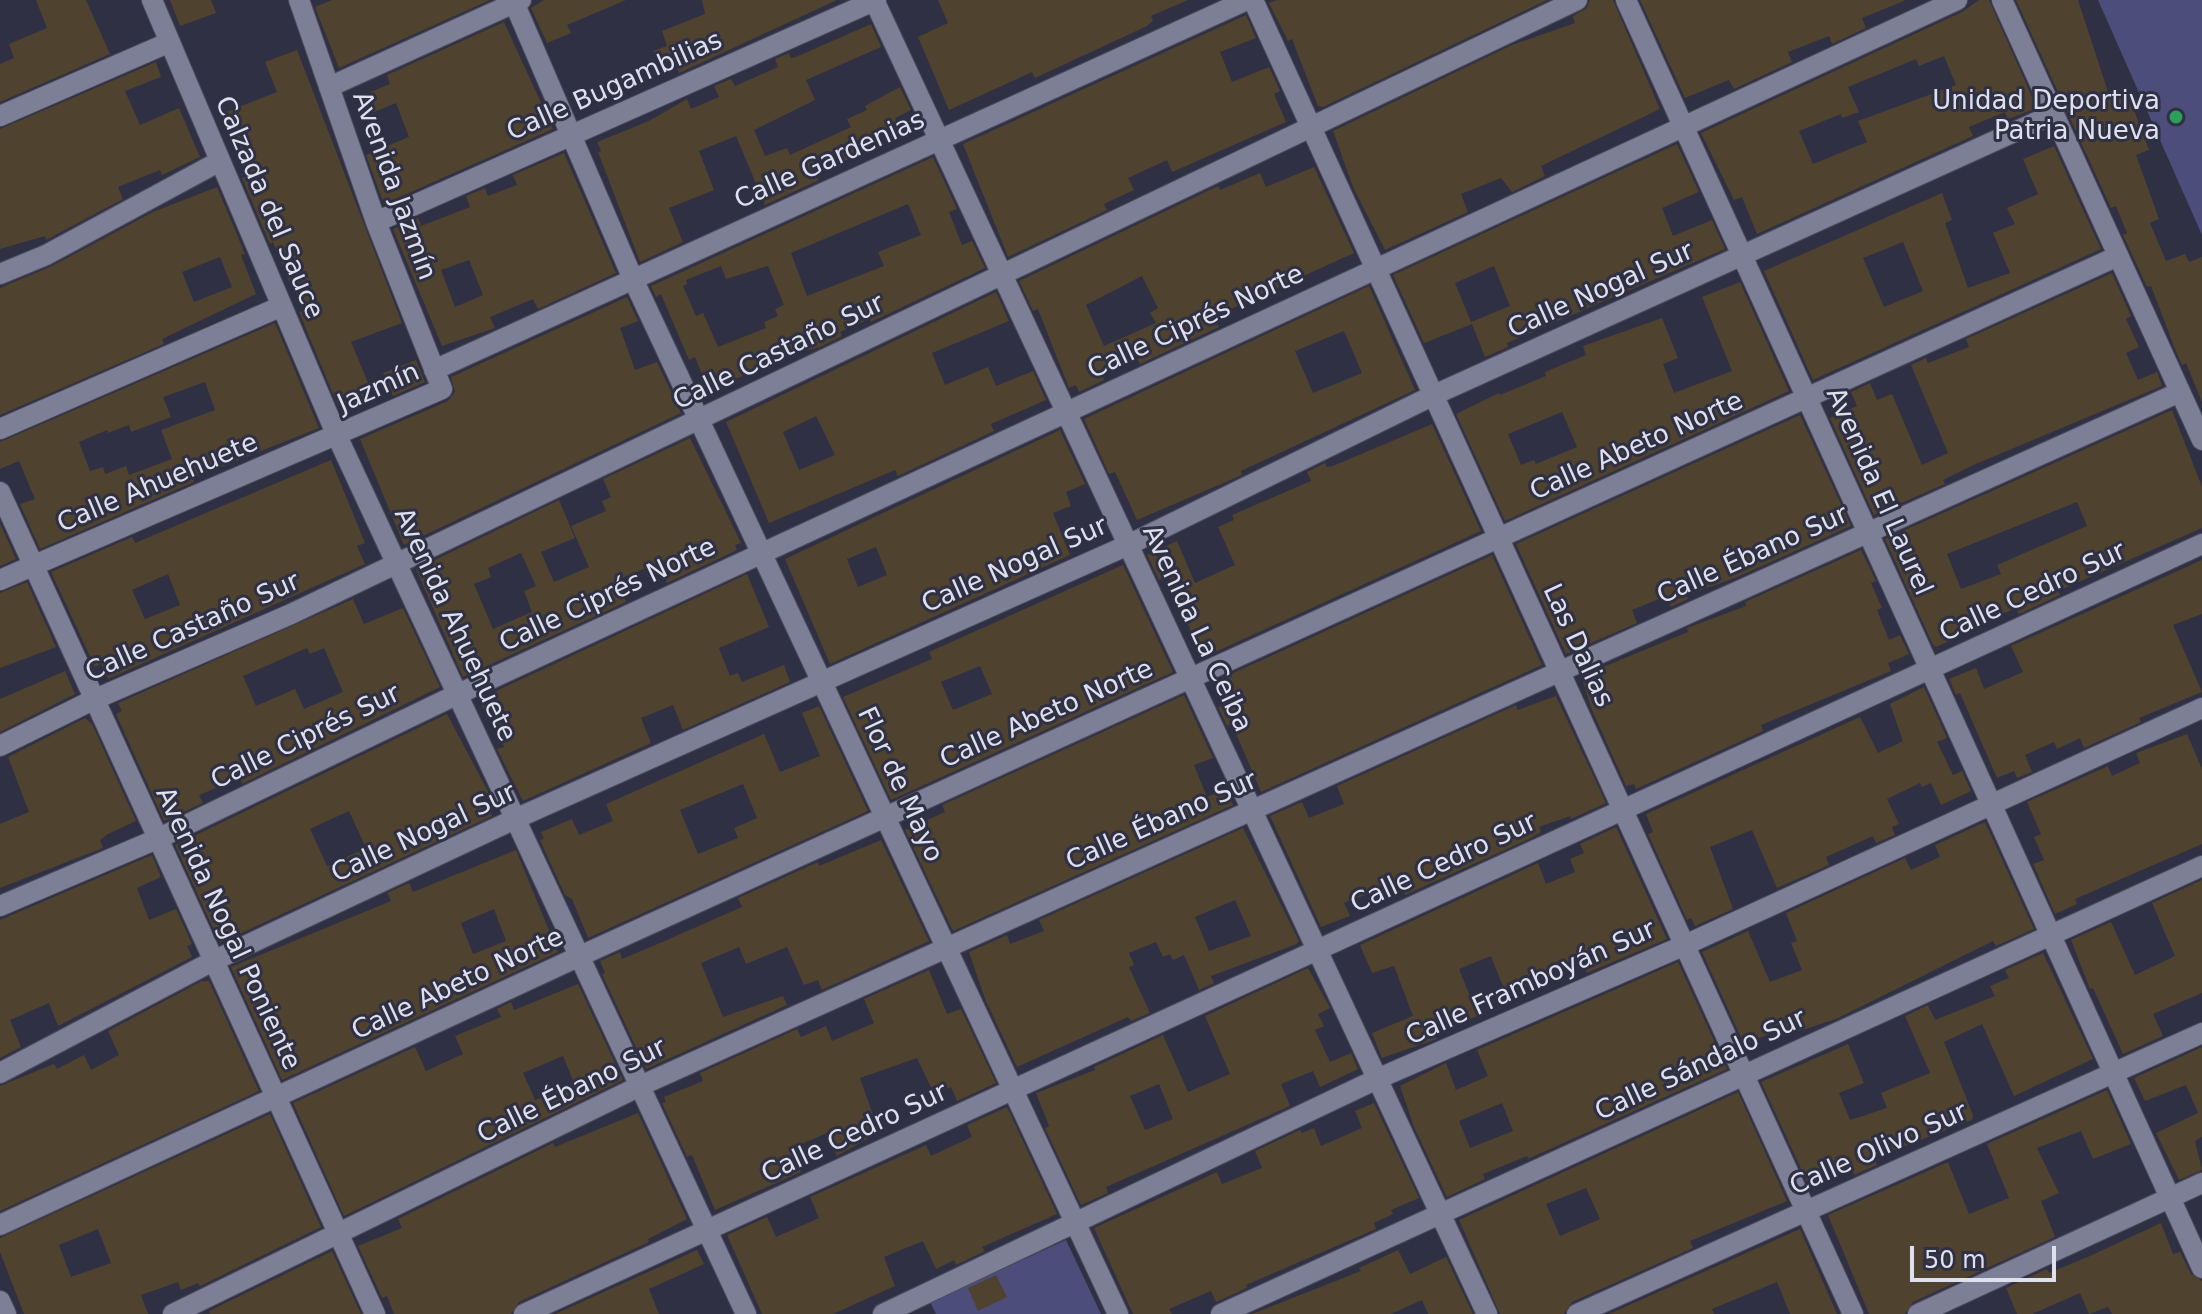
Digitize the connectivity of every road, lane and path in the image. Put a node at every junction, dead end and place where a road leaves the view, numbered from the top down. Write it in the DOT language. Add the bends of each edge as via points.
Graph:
graph roads {
  1 [pos="152,0"];
  2 [pos="299,0"];
  3 [pos="875,0"];
  4 [pos="1250,0"];
  5 [pos="1577,0"];
  6 [pos="1626,0"];
  7 [pos="1957,0"];
  8 [pos="2002,0"];
  9 [pos="516,1"];
  10 [pos="170,42"];
  11 [pos="329,87"];
  12 [pos="2054,114"];
  13 [pos="0,116"];
  14 [pos="1311,127"];
  15 [pos="1683,127"];
  16 [pos="571,135"];
  17 [pos="939,140"];
  18 [pos="220,161"];
  19 [pos="376,222"];
  20 [pos="1742,256"];
  21 [pos="2118,256"];
  22 [pos="1376,269"];
  23 [pos="0,274"];
  24 [pos="1001,275"];
  25 [pos="633,279"];
  26 [pos="282,306"];
  27 [pos="434,370"];
  28 [pos="442,389"];
  29 [pos="2180,392"];
  30 [pos="1434,395"];
  31 [pos="1807,398"];
  32 [pos="1066,413"];
  33 [pos="699,419"];
  34 [pos="0,429"];
  35 [pos="337,436"];
  36 [pos="2202,440"];
  37 [pos="0,492"];
  38 [pos="1868,533"];
  39 [pos="1499,538"];
  40 [pos="2202,544"];
  41 [pos="1128,545"];
  42 [pos="762,553"];
  43 [pos="397,564"];
  44 [pos="32,566"];
  45 [pos="0,580"];
  46 [pos="1930,669"];
  47 [pos="1560,671"];
  48 [pos="1190,678"];
  49 [pos="821,680"];
  50 [pos="458,694"];
  51 [pos="93,700"];
  52 [pos="2202,708"];
  53 [pos="0,746"];
  54 [pos="1992,804"];
  55 [pos="1251,810"];
  56 [pos="1623,810"];
  57 [pos="885,817"];
  58 [pos="515,819"];
  59 [pos="157,839"];
  60 [pos="2202,866"];
  61 [pos="0,906"];
  62 [pos="2051,935"];
  63 [pos="1685,945"];
  64 [pos="947,947"];
  65 [pos="1317,950"];
  66 [pos="580,956"];
  67 [pos="213,961"];
  68 [pos="2202,1033"];
  69 [pos="2113,1072"];
  70 [pos="0,1073"];
  71 [pos="1744,1075"];
  72 [pos="1377,1079"];
  73 [pos="640,1086"];
  74 [pos="1013,1090"];
  75 [pos="276,1099"];
  76 [pos="2202,1183"];
  77 [pos="2170,1198"];
  78 [pos="1806,1211"];
  79 [pos="1440,1214"];
  80 [pos="0,1225"];
  81 [pos="1077,1225"];
  82 [pos="707,1231"];
  83 [pos="339,1236"];
  84 [pos="2202,1268"];
  85 [pos="0,1301"];
  86 [pos="6,1314"];
  87 [pos="173,1314"];
  88 [pos="375,1314"];
  89 [pos="524,1314"];
  90 [pos="746,1314"];
  91 [pos="883,1314"];
  92 [pos="1118,1314"];
  93 [pos="1221,1314"];
  94 [pos="1487,1314"];
  95 [pos="1577,1314"];
  96 [pos="1853,1314"];
  97 [pos="1918,1314"];
  1 -- 10 [label="street, Calzada del Sauce"];
  2 -- 11 [label="street, Avenida Jazmín"];
  3 -- 16 [label="street, Calle Bugambilias"];
  3 -- 17 [label="street, Avenida La Ceiba"];
  4 -- 14 [label="street, Las Dalias"];
  4 -- 17 [label="street, Calle Gardenias"];
  5 -- 14 [label="street, Calle Castaño Sur"];
  6 -- 15 [label="street, Avenida El Laurel"];
  7 -- 15 [label="street, Calle Ciprés Norte"];
  8 -- 12 [label="street"];
  9 -- 11 [label="street"];
  9 -- 16 [label="street, Flor de Mayo"];
  10 -- 13 [label="street"];
  10 -- 18 [label="street, Calzada del Sauce"];
  11 -- 19 [label="street, Avenida Jazmín"];
  12 -- 20 [label="street, Calle Nogal Sur"];
  12 -- 21 [label="street"];
  14 -- 22 [label="street, Las Dalias"];
  14 -- 24 [label="street, Calle Castaño Sur"];
  15 -- 20 [label="street, Avenida El Laurel"];
  15 -- 22 [label="street, Calle Ciprés Norte"];
  16 -- 19 [label="street, Calle Bugambilias"];
  16 -- 25 [label="street, Flor de Mayo"];
  17 -- 24 [label="street, Avenida La Ceiba"];
  17 -- 25 [label="street, Calle Gardenias"];
  18 -- 23 [label="street" via="46,255"];
  18 -- 26 [label="street, Calzada del Sauce"];
  19 -- 27 [label="street, Avenida Jazmín"];
  20 -- 30 [label="street, Calle Nogal Sur"];
  20 -- 31 [label="street, Avenida El Laurel"];
  21 -- 29 [label="street"];
  21 -- 31 [label="street, Calle Abeto Norte"];
  22 -- 30 [label="street, Las Dalias"];
  22 -- 32 [label="street, Calle Ciprés Norte"];
  24 -- 32 [label="street, Avenida La Ceiba"];
  24 -- 33 [label="street, Calle Castaño Sur"];
  25 -- 27 [label="street, Calle Gardenias"];
  25 -- 33 [label="street, Flor de Mayo"];
  26 -- 34 [label="street"];
  26 -- 35 [label="street, Calzada del Sauce"];
  27 -- 28 [label="street, Avenida Jazmín"];
  28 -- 35 [label="street, Jazmín"];
  29 -- 36 [label="street"];
  29 -- 38 [label="street, Calle Ébano Sur"];
  30 -- 39 [label="street, Las Dalias"];
  30 -- 41 [label="street, Calle Nogal Sur"];
  31 -- 38 [label="street, Avenida El Laurel"];
  31 -- 39 [label="street, Calle Abeto Norte"];
  32 -- 41 [label="street, Avenida La Ceiba"];
  32 -- 42 [label="street, Calle Ciprés Norte"];
  33 -- 42 [label="street, Flor de Mayo"];
  33 -- 43 [label="street, Calle Castaño Sur"];
  35 -- 43 [label="street, Avenida Ahuehuete"];
  35 -- 44 [label="street, Calle Ahuehuete"];
  37 -- 44 [label="street, Avenida Nogal Poniente"];
  38 -- 46 [label="street, Avenida El Laurel"];
  38 -- 47 [label="street, Calle Ébano Sur"];
  39 -- 47 [label="street, Las Dalias"];
  39 -- 48 [label="street, Calle Abeto Norte"];
  40 -- 46 [label="street, Calle Cedro Sur"];
  41 -- 48 [label="street, Avenida La Ceiba"];
  41 -- 49 [label="street, Calle Nogal Sur"];
  42 -- 49 [label="street, Flor de Mayo"];
  42 -- 50 [label="street, Calle Ciprés Norte"];
  43 -- 50 [label="street, Avenida Ahuehuete"];
  43 -- 51 [label="street, Calle Castaño Sur"];
  44 -- 45 [label="street, Calle Ahuehuete"];
  44 -- 51 [label="street, Avenida Nogal Poniente"];
  46 -- 54 [label="street, Avenida El Laurel"];
  46 -- 56 [label="street, Calle Cedro Sur"];
  47 -- 55 [label="street, Calle Ébano Sur"];
  47 -- 56 [label="street, Las Dalias"];
  48 -- 55 [label="street, Avenida La Ceiba"];
  48 -- 57 [label="street, Calle Abeto Norte"];
  49 -- 57 [label="street, Flor de Mayo"];
  49 -- 58 [label="street, Calle Nogal Sur"];
  50 -- 58 [label="street, Avenida Ahuehuete"];
  50 -- 59 [label="street, Calle Ciprés Sur"];
  51 -- 53 [label="street, Calle Castaño Sur"];
  51 -- 59 [label="street, Avenida Nogal Poniente"];
  52 -- 54 [label="street, Calle Framboyán Sur"];
  54 -- 62 [label="street, Avenida El Laurel"];
  54 -- 63 [label="street, Calle Framboyán Sur"];
  55 -- 64 [label="street, Calle Ébano Sur"];
  55 -- 65 [label="street, Avenida La Ceiba"];
  56 -- 63 [label="street, Las Dalias"];
  56 -- 65 [label="street, Calle Cedro Sur"];
  57 -- 64 [label="street, Flor de Mayo"];
  57 -- 66 [label="street, Calle Abeto Norte"];
  58 -- 66 [label="street, Avenida Ahuehuete"];
  58 -- 67 [label="street, Calle Nogal Sur"];
  59 -- 61 [label="street, Calle Ciprés Sur"];
  59 -- 67 [label="street, Avenida Nogal Poniente"];
  60 -- 62 [label="street, Calle Sándalo Sur"];
  62 -- 69 [label="street, Avenida El Laurel"];
  62 -- 71 [label="street, Calle Sándalo Sur"];
  63 -- 71 [label="street, Las Dalias"];
  63 -- 72 [label="street, Calle Framboyán Sur"];
  64 -- 73 [label="street, Calle Ébano Sur"];
  64 -- 74 [label="street, Flor de Mayo"];
  65 -- 72 [label="street, Avenida La Ceiba"];
  65 -- 74 [label="street, Calle Cedro Sur"];
  66 -- 73 [label="street, Avenida Ahuehuete"];
  66 -- 75 [label="street, Calle Abeto Norte"];
  67 -- 70 [label="street, Calle Nogal Sur"];
  67 -- 75 [label="street, Avenida Nogal Poniente"];
  68 -- 69 [label="street, Calle Olivo Sur"];
  69 -- 77 [label="street, Avenida El Laurel"];
  69 -- 78 [label="street, Calle Olivo Sur"];
  71 -- 78 [label="street, Las Dalias"];
  71 -- 79 [label="street, Calle Sándalo Sur"];
  72 -- 79 [label="street, Avenida La Ceiba"];
  72 -- 81 [label="street, Calle Framboyán Sur"];
  73 -- 82 [label="street, Avenida Ahuehuete"];
  73 -- 83 [label="street, Calle Ébano Sur"];
  74 -- 81 [label="street, Flor de Mayo"];
  74 -- 82 [label="street, Calle Cedro Sur"];
  75 -- 80 [label="street, Calle Abeto Norte"];
  75 -- 83 [label="street, Avenida Nogal Poniente"];
  76 -- 77 [label="street"];
  77 -- 84 [label="street, Avenida El Laurel"];
  77 -- 97 [label="street"];
  78 -- 95 [label="street, Calle Olivo Sur"];
  78 -- 96 [label="street, Las Dalias"];
  79 -- 93 [label="street, Calle Sándalo Sur"];
  79 -- 94 [label="street, Avenida La Ceiba"];
  81 -- 91 [label="street, Calle Framboyán Sur"];
  81 -- 92 [label="street, Flor de Mayo"];
  82 -- 89 [label="street, Calle Cedro Sur"];
  82 -- 90 [label="street, Avenida Ahuehuete"];
  83 -- 87 [label="street, Calle Ébano Sur"];
  83 -- 88 [label="street, Avenida Nogal Poniente"];
  85 -- 86 [label="street"];
}
